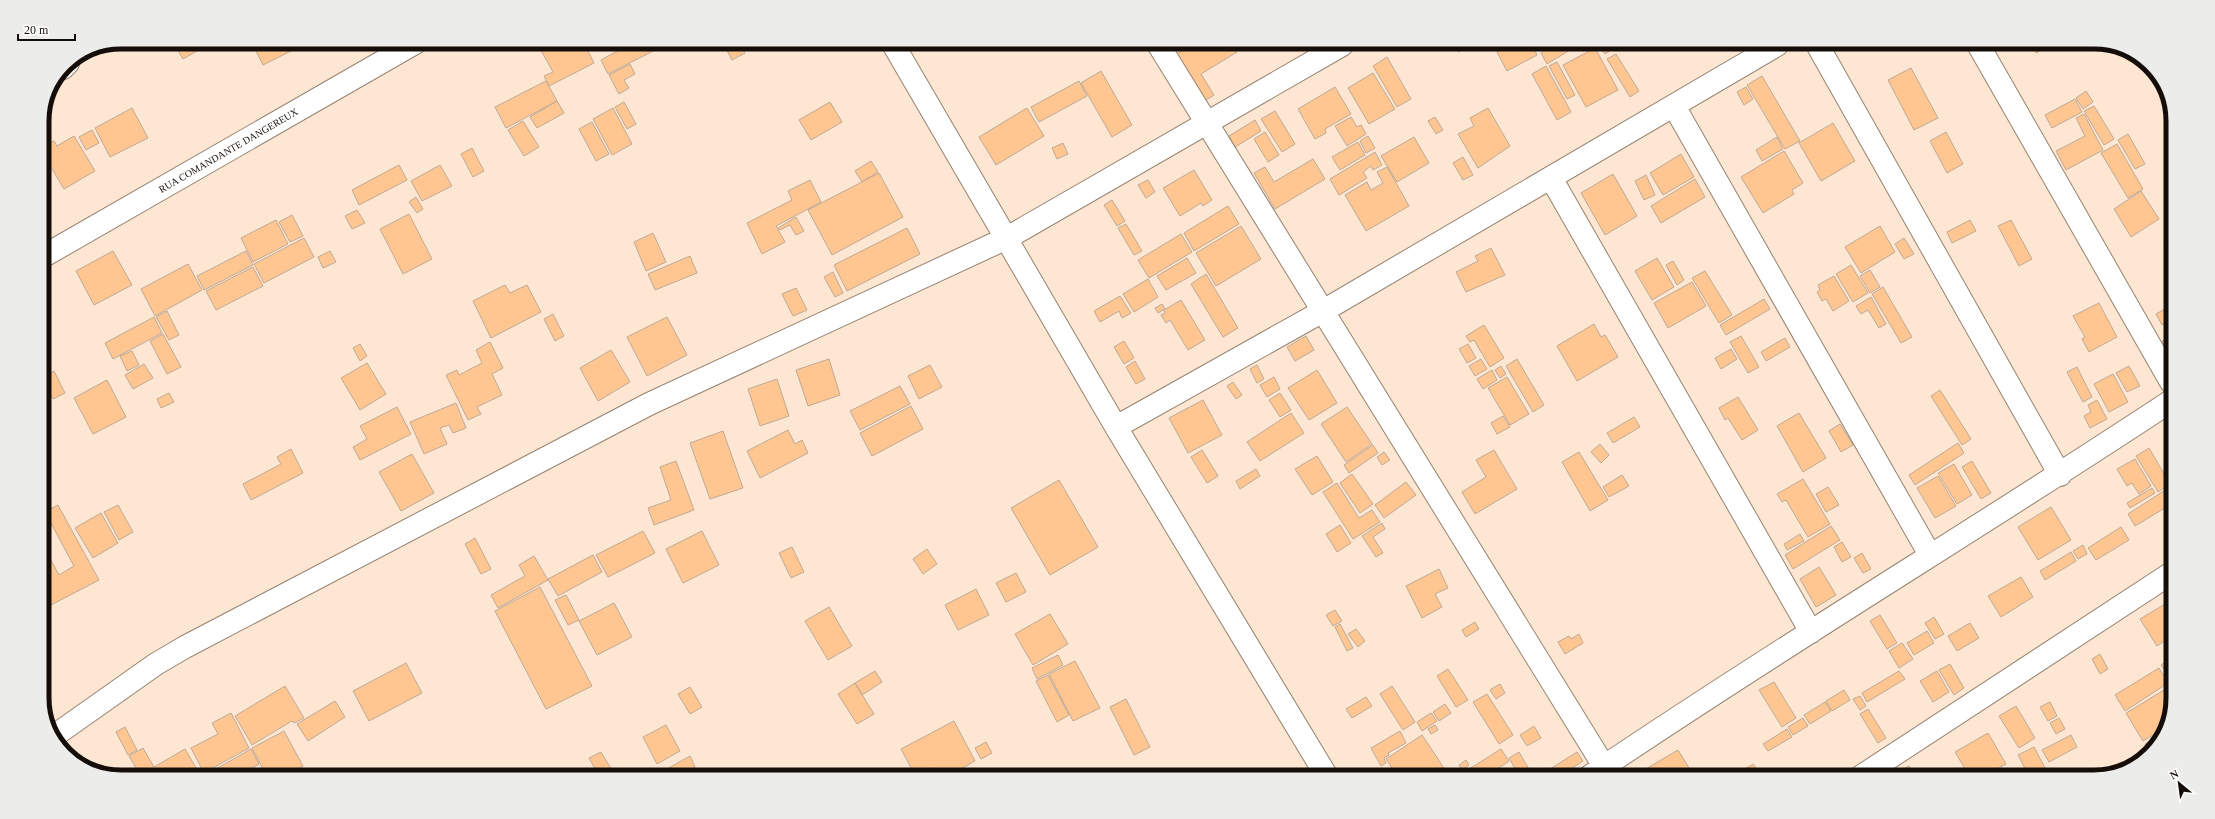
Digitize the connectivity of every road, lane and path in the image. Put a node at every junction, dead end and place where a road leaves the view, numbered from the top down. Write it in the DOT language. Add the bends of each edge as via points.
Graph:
graph roads {
  1 [pos="405,49"];
  2 [pos="896,49"];
  3 [pos="1161,49"];
  4 [pos="1334,49"];
  5 [pos="1770,49"];
  6 [pos="1820,49"];
  7 [pos="1981,49"];
  8 [pos="1674,106"];
  9 [pos="1206,124"];
  10 [pos="1551,178"];
  11 [pos="1007,238"];
  12 [pos="49,253"];
  13 [pos="1323,311"];
  14 [pos="2166,373"];
  15 [pos="2166,404"];
  16 [pos="1116,427"];
  17 [pos="2060,475"];
  18 [pos="1930,555"];
  19 [pos="2166,577"];
  20 [pos="1811,632"];
  21 [pos="58,733"];
  22 [pos="1323,770"];
  23 [pos="1599,770"];
  24 [pos="1605,770"];
  25 [pos="1869,770"];
  1 -- 12 [label="street, RUA COMANDANTE DANGEREUX"];
  2 -- 11 [label="street"];
  3 -- 9 [label="street"];
  4 -- 9 [label="street"];
  5 -- 8 [label="street"];
  6 -- 17 [label="street"];
  7 -- 14 [label="street"];
  8 -- 10 [label="street"];
  8 -- 18 [label="street"];
  9 -- 11 [label="street"];
  9 -- 13 [label="street"];
  10 -- 13 [label="street"];
  10 -- 20 [label="street"];
  11 -- 16 [label="street"];
  11 -- 21 [label="street" via="635,411 185,647 156,664"];
  13 -- 16 [label="street"];
  13 -- 23 [label="street"];
  15 -- 17 [label="street"];
  16 -- 22 [label="street"];
  17 -- 18 [label="street"];
  18 -- 20 [label="street"];
  19 -- 25 [label="street"];
  20 -- 24 [label="street"];
}
